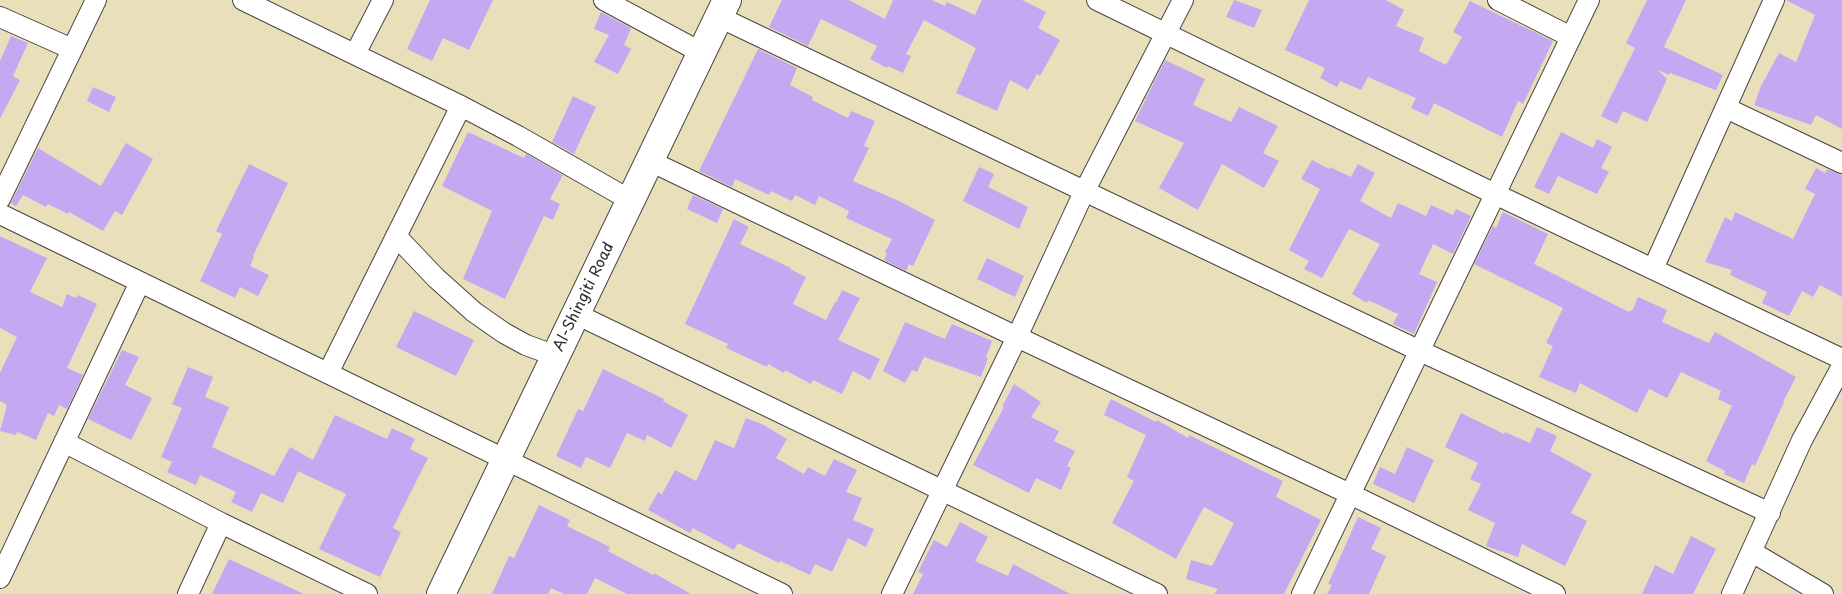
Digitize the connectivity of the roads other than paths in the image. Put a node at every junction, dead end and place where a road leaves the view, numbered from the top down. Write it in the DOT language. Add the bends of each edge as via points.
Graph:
graph roads {
  1 [pos="96,0"];
  2 [pos="243,0"];
  3 [pos="383,0"];
  4 [pos="604,0"];
  5 [pos="1097,0"];
  6 [pos="1182,0"];
  7 [pos="1498,0"];
  8 [pos="1589,0"];
  9 [pos="1774,0"];
  10 [pos="723,8"];
  11 [pos="0,17"];
  12 [pos="1167,34"];
  13 [pos="1571,37"];
  14 [pos="72,49"];
  15 [pos="702,53"];
  16 [pos="355,54"];
  17 [pos="461,106"];
  18 [pos="1726,108"];
  19 [pos="650,161"];
  20 [pos="1842,163"];
  21 [pos="1084,192"];
  22 [pos="1496,194"];
  23 [pos="0,199"];
  24 [pos="630,200"];
  25 [pos="0,214"];
  26 [pos="396,236"];
  27 [pos="1653,270"];
  28 [pos="140,282"];
  29 [pos="576,314"];
  30 [pos="1016,337"];
  31 [pos="1420,351"];
  32 [pos="556,356"];
  33 [pos="1842,359"];
  34 [pos="1842,366"];
  35 [pos="328,373"];
  36 [pos="64,442"];
  37 [pos="506,460"];
  38 [pos="942,491"];
  39 [pos="1350,494"];
  40 [pos="1770,513"];
  41 [pos="221,523"];
  42 [pos="1752,552"];
  43 [pos="0,578"];
  44 [pos="188,594"];
  45 [pos="367,594"];
  46 [pos="442,594"];
  47 [pos="782,594"];
  48 [pos="892,594"];
  49 [pos="1157,594"];
  50 [pos="1302,594"];
  51 [pos="1555,594"];
  52 [pos="1732,594"];
  53 [pos="1823,594"];
  1 -- 14 [label="street"];
  2 -- 16 [label="street"];
  3 -- 16 [label="street"];
  4 -- 15 [label="street"];
  5 -- 12 [label="street"];
  6 -- 12 [label="street"];
  7 -- 13 [label="street"];
  8 -- 13 [label="street"];
  9 -- 18 [label="street"];
  10 -- 15 [label="street, Al-Shingiti Road"];
  10 -- 21 [label="street"];
  11 -- 14 [label="street"];
  12 -- 21 [label="street"];
  12 -- 22 [label="street"];
  13 -- 22 [label="street"];
  14 -- 23 [label="street"];
  15 -- 19 [label="street, Al-Shingiti Road"];
  16 -- 17 [label="street"];
  17 -- 24 [label="street"];
  17 -- 26 [label="street"];
  18 -- 20 [label="street"];
  18 -- 27 [label="street"];
  19 -- 24 [label="street, Al-Shingiti Road"];
  19 -- 30 [label="street"];
  21 -- 30 [label="street"];
  21 -- 31 [label="street"];
  22 -- 27 [label="street"];
  22 -- 31 [label="street"];
  24 -- 29 [label="street, Al-Shingiti Road"];
  25 -- 28 [label="street"];
  26 -- 32 [label="street" via="474,312 526,345"];
  26 -- 35 [label="street"];
  27 -- 33 [label="street"];
  28 -- 35 [label="street"];
  28 -- 36 [label="street"];
  29 -- 32 [label="street, Al-Shingiti Road"];
  29 -- 38 [label="street"];
  30 -- 38 [label="street"];
  30 -- 39 [label="street"];
  31 -- 39 [label="street"];
  31 -- 40 [label="street"];
  32 -- 37 [label="street, Al-Shingiti Road"];
  34 -- 40 [label="street" via="1802,440"];
  35 -- 37 [label="street"];
  36 -- 41 [label="street"];
  36 -- 43 [label="street"];
  37 -- 46 [label="street, Al-Shingiti Road"];
  37 -- 47 [label="street"];
  38 -- 48 [label="street"];
  38 -- 49 [label="street"];
  39 -- 50 [label="street"];
  39 -- 51 [label="street"];
  40 -- 42 [label="street"];
  41 -- 44 [label="street"];
  41 -- 45 [label="street"];
  42 -- 52 [label="street"];
  42 -- 53 [label="street"];
}
